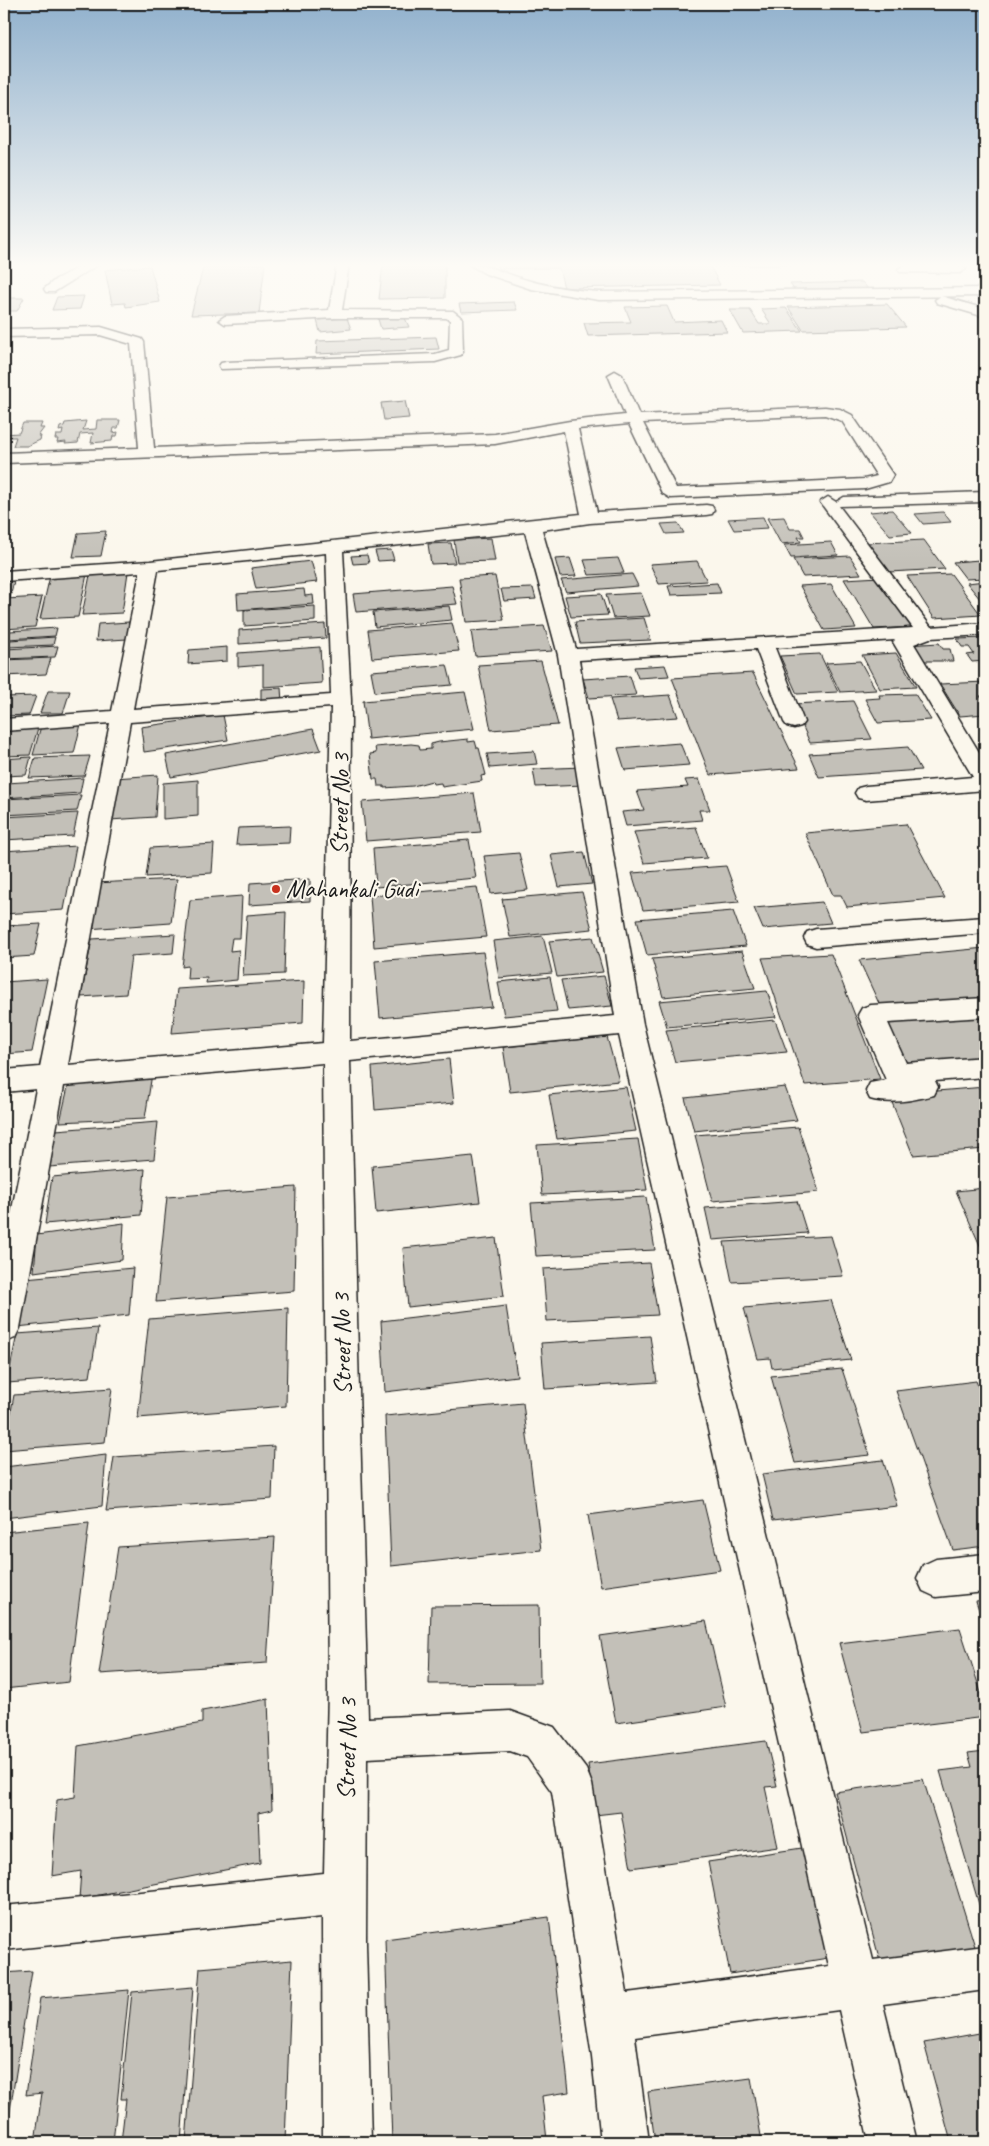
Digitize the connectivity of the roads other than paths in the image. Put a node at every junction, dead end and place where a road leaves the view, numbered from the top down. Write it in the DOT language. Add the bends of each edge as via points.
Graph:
graph roads {
  1 [pos="139,364"];
  2 [pos="274,364"];
  3 [pos="226,366"];
  4 [pos="615,375"];
  5 [pos="634,420"];
  6 [pos="570,425"];
  7 [pos="147,453"];
  8 [pos="4,458"];
  9 [pos="978,497"];
  10 [pos="828,502"];
  11 [pos="808,504"];
  12 [pos="719,509"];
  13 [pos="985,513"];
  14 [pos="590,518"];
  15 [pos="532,526"];
  16 [pos="334,546"];
  17 [pos="150,566"];
  18 [pos="4,576"];
  19 [pos="985,629"];
  20 [pos="926,633"];
  21 [pos="763,643"];
  22 [pos="568,655"];
  23 [pos="341,700"];
  24 [pos="122,716"];
  25 [pos="794,722"];
  26 [pos="4,725"];
  27 [pos="985,781"];
  28 [pos="866,793"];
  29 [pos="985,925"];
  30 [pos="816,938"];
  31 [pos="985,1007"];
  32 [pos="630,1024"];
  33 [pos="336,1052"];
  34 [pos="985,1067"];
  35 [pos="51,1077"];
  36 [pos="4,1081"];
  37 [pos="985,1082"];
  38 [pos="880,1091"];
  39 [pos="4,1328"];
  40 [pos="985,1573"];
  41 [pos="936,1578"];
  42 [pos="347,1739"];
  43 [pos="345,1893"];
  44 [pos="4,1928"];
  45 [pos="985,1968"];
  46 [pos="856,1986"];
  47 [pos="609,2018"];
  48 [pos="347,2142"];
  49 [pos="625,2142"];
  50 [pos="893,2142"];
  1 -- 7 [label="street"];
  2 -- 3 [label="street"];
  4 -- 5 [label="street"];
  5 -- 5 [label="street" via="835,412 847,418 885,475 883,480 865,484 674,494"];
  5 -- 6 [label="street"];
  6 -- 7 [label="street" via="495,439"];
  6 -- 14 [label="street"];
  7 -- 8 [label="street"];
  9 -- 10 [label="street"];
  9 -- 13 [label="street"];
  10 -- 11 [label="street"];
  10 -- 20 [label="street"];
  12 -- 14 [label="street"];
  14 -- 15 [label="street"];
  15 -- 16 [label="street"];
  15 -- 22 [label="street"];
  16 -- 17 [label="street"];
  16 -- 23 [label="street, Street No 3"];
  17 -- 18 [label="street"];
  17 -- 24 [label="street"];
  19 -- 20 [label="street"];
  20 -- 21 [label="street"];
  20 -- 27 [label="street" via="903,642"];
  21 -- 22 [label="street"];
  21 -- 25 [label="street"];
  22 -- 32 [label="street"];
  23 -- 24 [label="street"];
  23 -- 33 [label="street, Street No 3"];
  24 -- 26 [label="street"];
  24 -- 35 [label="street"];
  27 -- 28 [label="street"];
  29 -- 30 [label="street"];
  31 -- 34 [label="street" via="871,1015 896,1074"];
  32 -- 33 [label="street"];
  32 -- 46 [label="street"];
  33 -- 35 [label="street"];
  33 -- 42 [label="street, Street No 3"];
  35 -- 36 [label="street"];
  35 -- 39 [label="street"];
  37 -- 38 [label="street"];
  40 -- 41 [label="street"];
  42 -- 43 [label="street, Street No 3"];
  42 -- 47 [label="street" via="510,1731 540,1741 571,1784"];
  43 -- 44 [label="street"];
  43 -- 48 [label="street, Street No 3"];
  45 -- 46 [label="street"];
  46 -- 47 [label="street"];
  46 -- 50 [label="street"];
  47 -- 49 [label="street"];
}
